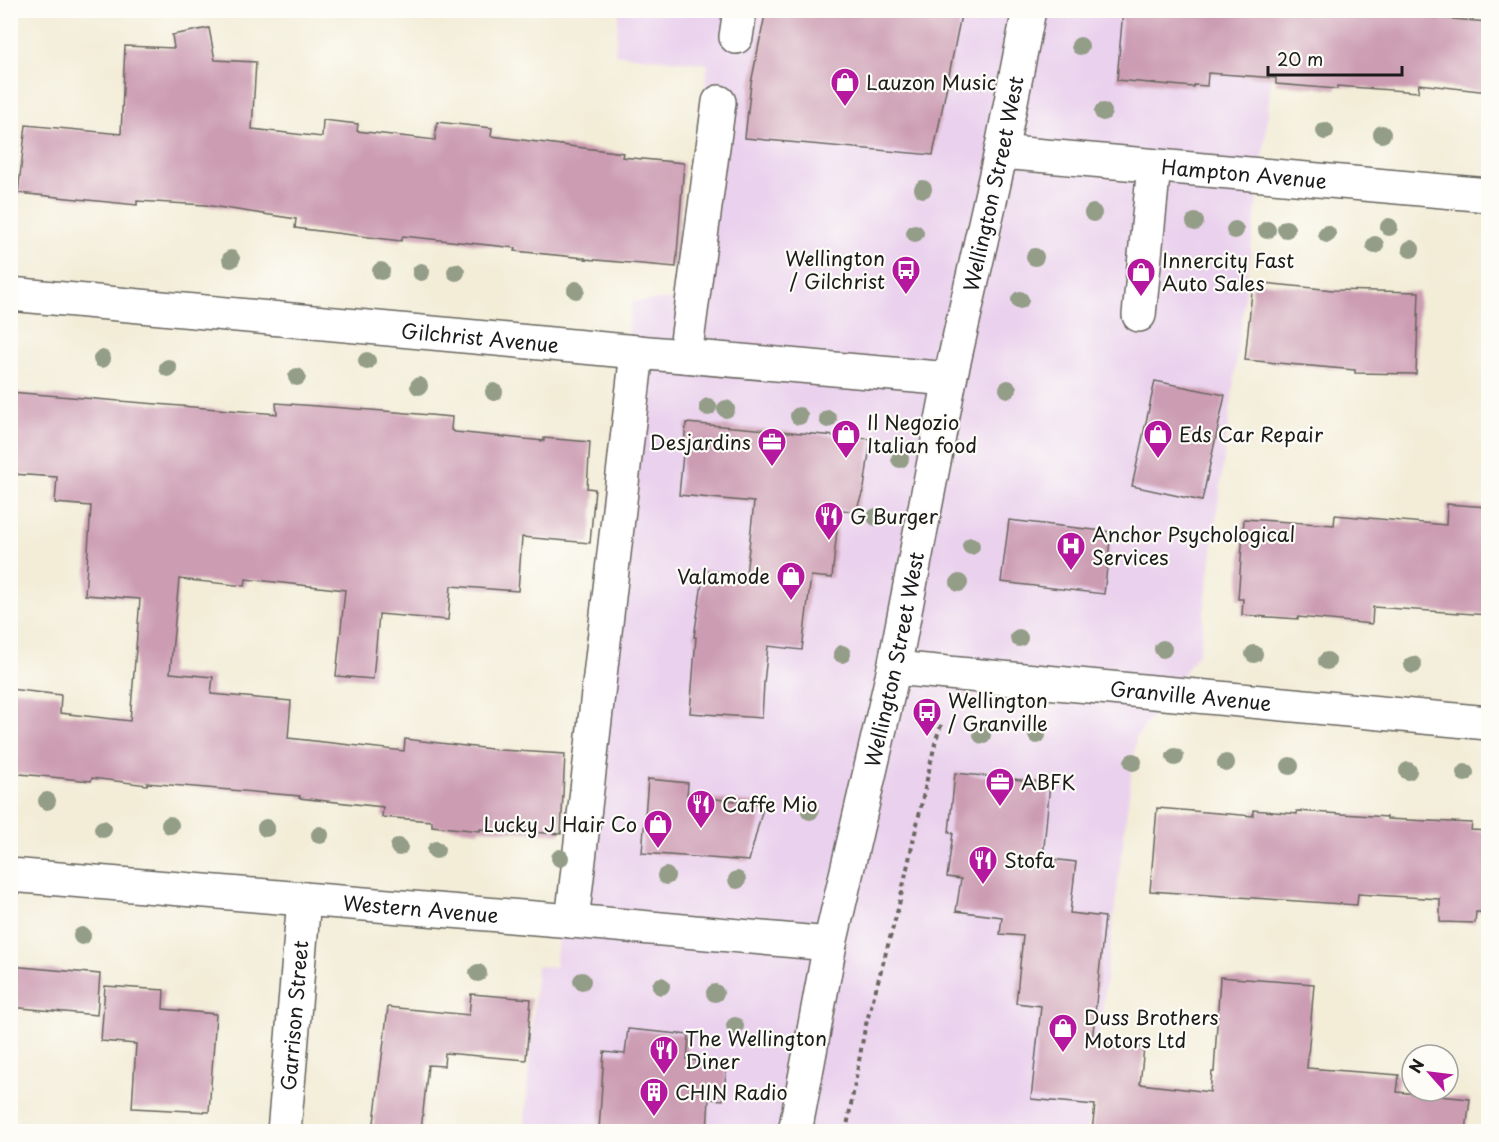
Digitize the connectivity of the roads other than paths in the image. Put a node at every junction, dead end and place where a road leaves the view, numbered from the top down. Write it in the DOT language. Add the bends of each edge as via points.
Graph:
graph roads {
  1 [pos="1029,10"];
  2 [pos="718,102"];
  3 [pos="1001,152"];
  4 [pos="1154,165"];
  5 [pos="1488,195"];
  6 [pos="10,294"];
  7 [pos="1139,315"];
  8 [pos="637,352"];
  9 [pos="685,356"];
  10 [pos="950,379"];
  11 [pos="894,668"];
  12 [pos="1488,723"];
  13 [pos="10,874"];
  14 [pos="304,899"];
  15 [pos="572,921"];
  16 [pos="830,945"];
  17 [pos="284,1131"];
  18 [pos="795,1131"];
  1 -- 3 [label="street, Wellington Street West"];
  2 -- 9 [label="street"];
  3 -- 4 [label="street, Hampton Avenue"];
  3 -- 10 [label="street, Wellington Street West"];
  4 -- 5 [label="street, Hampton Avenue"];
  4 -- 7 [label="street"];
  6 -- 8 [label="street, Gilchrist Avenue"];
  8 -- 9 [label="street, Gilchrist Avenue"];
  8 -- 15 [label="street"];
  9 -- 10 [label="street, Gilchrist Avenue"];
  10 -- 11 [label="street, Wellington Street West"];
  11 -- 12 [label="street, Granville Avenue"];
  11 -- 16 [label="street, Wellington Street West"];
  13 -- 14 [label="street, Western Avenue"];
  14 -- 15 [label="street, Western Avenue"];
  14 -- 17 [label="street, Garrison Street"];
  15 -- 16 [label="street, Western Avenue"];
  16 -- 18 [label="street, Wellington Street West"];
}
